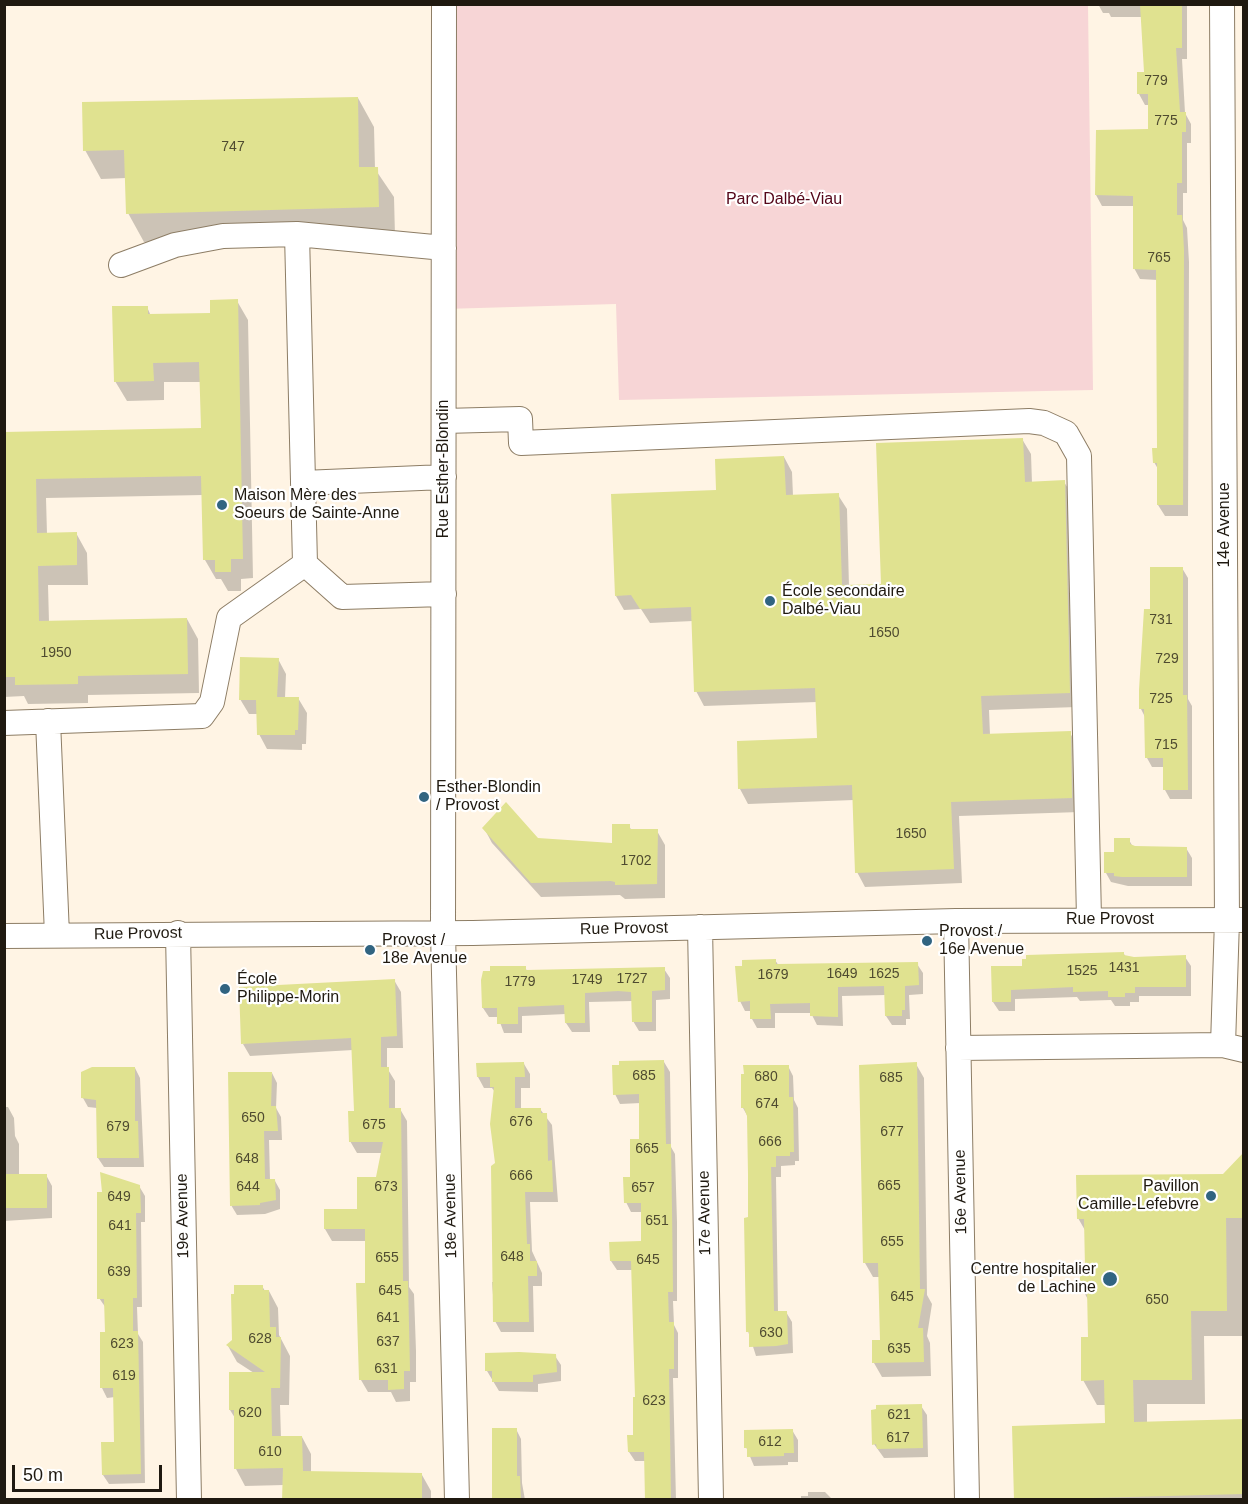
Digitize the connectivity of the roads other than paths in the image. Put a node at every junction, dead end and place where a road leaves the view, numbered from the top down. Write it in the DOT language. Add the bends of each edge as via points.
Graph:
graph roads {
  1 [pos="444,4"];
  2 [pos="1222,4"];
  3 [pos="297,234"];
  4 [pos="444,248"];
  5 [pos="121,265"];
  6 [pos="444,421"];
  7 [pos="444,477"];
  8 [pos="303,483"];
  9 [pos="306,564"];
  10 [pos="444,594"];
  11 [pos="48,721"];
  12 [pos="4,723"];
  13 [pos="1089,919"];
  14 [pos="1235,920"];
  15 [pos="956,921"];
  16 [pos="700,927"];
  17 [pos="178,933"];
  18 [pos="443,933"];
  19 [pos="57,935"];
  20 [pos="4,936"];
  21 [pos="958,1048"];
  22 [pos="1233,1048"];
  23 [pos="189,1500"];
  24 [pos="457,1500"];
  25 [pos="711,1500"];
  26 [pos="967,1500"];
  1 -- 4 [label="street, Rue Esther-Blondin"];
  2 -- 14 [label="street, 14e Avenue"];
  3 -- 4 [label="street"];
  3 -- 5 [label="street" via="223,236 175,245"];
  3 -- 8 [label="street"];
  4 -- 6 [label="street, Rue Esther-Blondin"];
  6 -- 7 [label="street, Rue Esther-Blondin"];
  6 -- 13 [label="street" via="520,419 520,443 1029,421 1066,433 1079,456"];
  7 -- 8 [label="street"];
  7 -- 10 [label="street, Rue Esther-Blondin"];
  8 -- 9 [label="street"];
  9 -- 10 [label="street" via="342,597"];
  9 -- 11 [label="street" via="229,618 212,702 202,716"];
  10 -- 18 [label="street, Rue Esther-Blondin"];
  11 -- 12 [label="street"];
  11 -- 19 [label="street"];
  13 -- 14 [label="street, Rue Provost"];
  13 -- 15 [label="street, Rue Provost"];
  14 -- 22 [label="street, 14e Avenue"];
  15 -- 16 [label="street, Rue Provost"];
  15 -- 21 [label="street, 16e Avenue"];
  16 -- 18 [label="street, Rue Provost"];
  16 -- 25 [label="street, 17e Avenue"];
  17 -- 18 [label="street, Rue Provost"];
  17 -- 19 [label="street, Rue Provost"];
  17 -- 23 [label="street, 19e Avenue"];
  18 -- 24 [label="street, 18e Avenue"];
  19 -- 20 [label="street, Rue Provost"];
  21 -- 22 [label="street"];
  21 -- 26 [label="street, 16e Avenue"];
}
